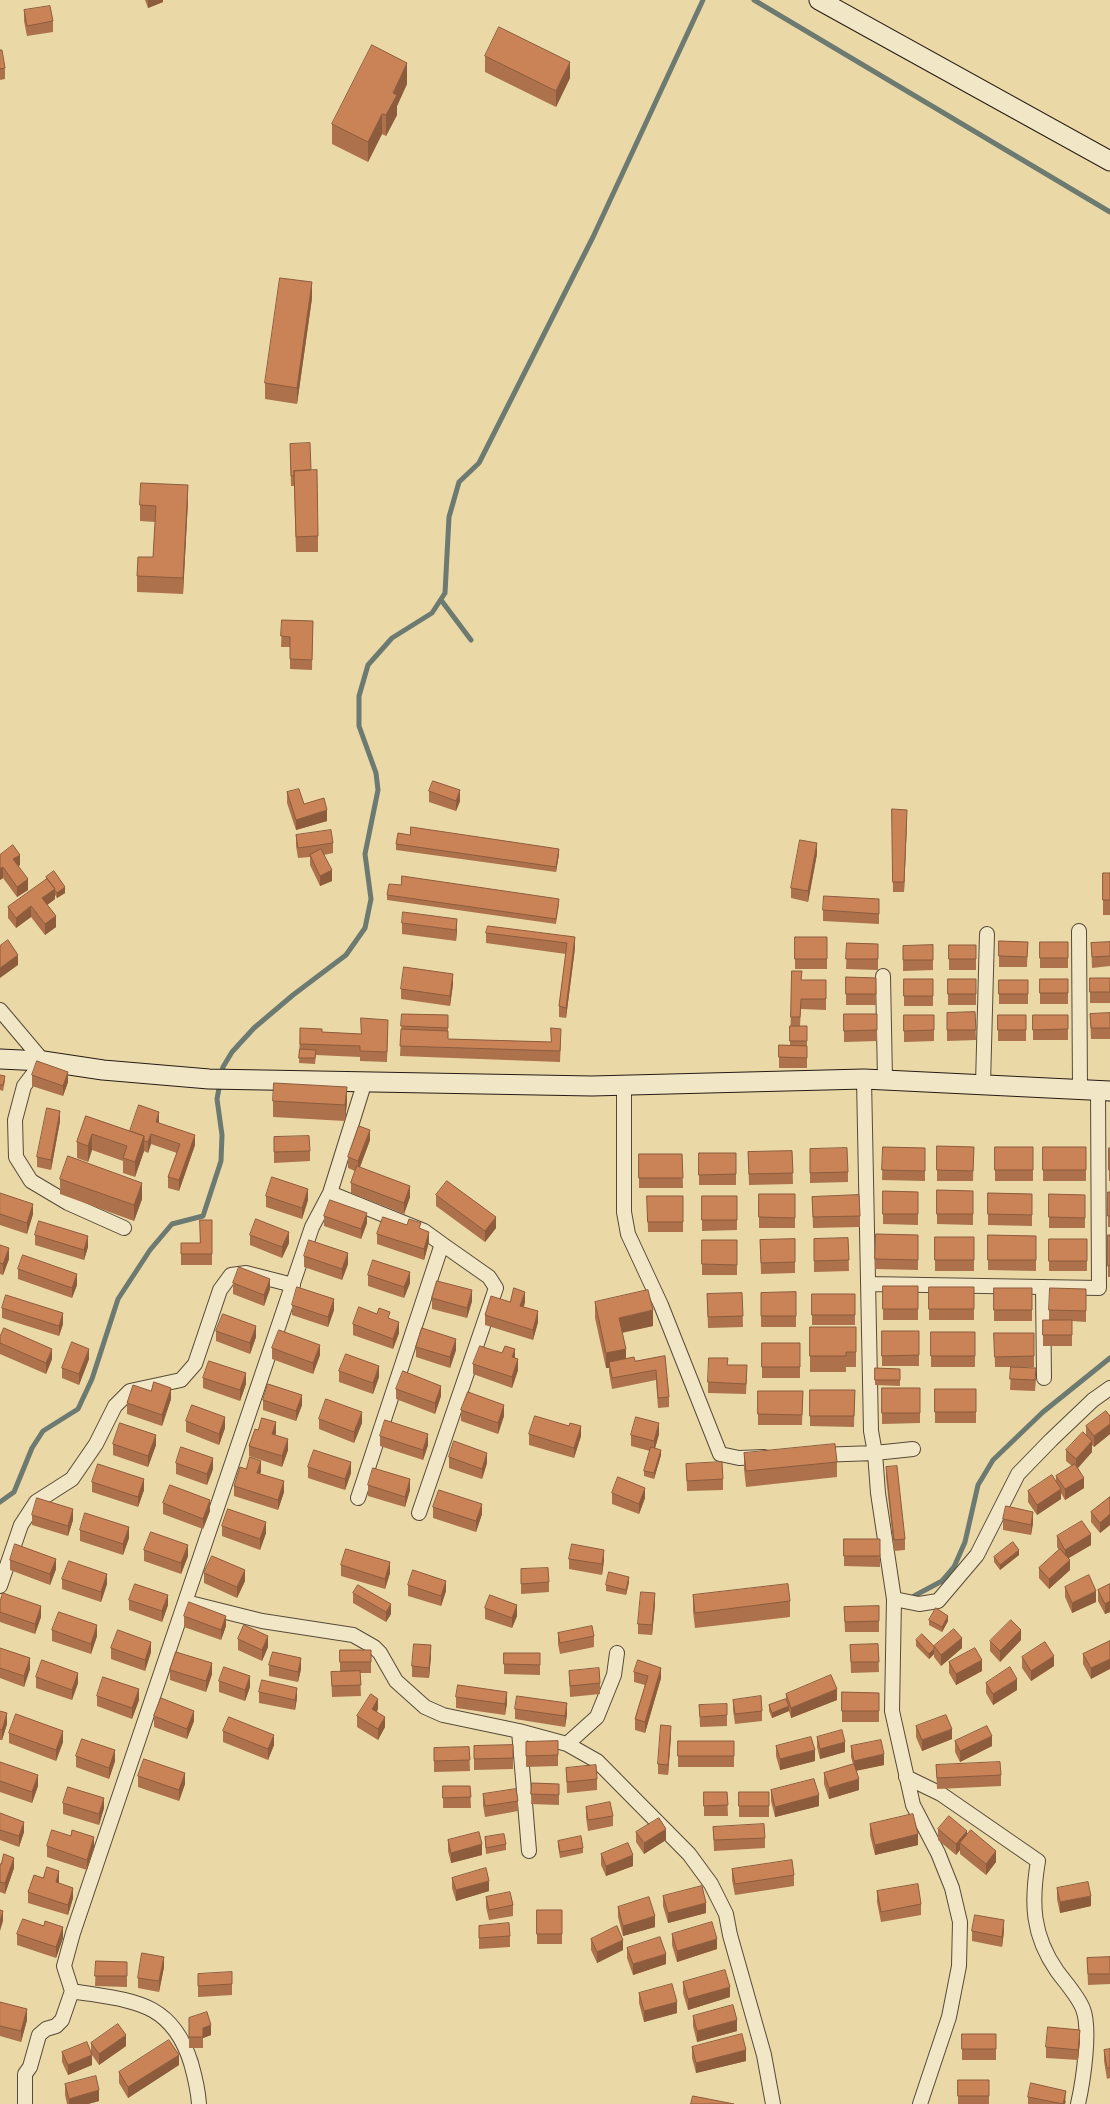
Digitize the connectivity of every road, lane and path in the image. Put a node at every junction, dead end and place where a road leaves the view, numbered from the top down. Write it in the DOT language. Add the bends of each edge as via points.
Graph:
graph roads {
  1 [pos="819,0"];
  2 [pos="1110,161"];
  3 [pos="1079,930"];
  4 [pos="987,934"];
  5 [pos="883,976"];
  6 [pos="0,1010"];
  7 [pos="0,1059"];
  8 [pos="43,1061"];
  9 [pos="864,1079"];
  10 [pos="884,1080"];
  11 [pos="365,1081"];
  12 [pos="983,1084"];
  13 [pos="618,1085"];
  14 [pos="1096,1090"];
  15 [pos="330,1193"];
  16 [pos="124,1228"];
  17 [pos="442,1244"];
  18 [pos="868,1284"];
  19 [pos="293,1285"];
  20 [pos="1043,1287"];
  21 [pos="1044,1378"];
  22 [pos="1110,1388"];
  23 [pos="912,1449"];
  24 [pos="874,1453"];
  25 [pos="778,1456"];
  26 [pos="807,1456"];
  27 [pos="358,1498"];
  28 [pos="419,1513"];
  29 [pos="0,1586"];
  30 [pos="894,1599"];
  31 [pos="186,1602"];
  32 [pos="617,1653"];
  33 [pos="518,1731"];
  34 [pos="567,1744"];
  35 [pos="906,1777"];
  36 [pos="529,1851"];
  37 [pos="72,1991"];
  38 [pos="25,2104"];
  39 [pos="200,2104"];
  40 [pos="773,2104"];
  41 [pos="920,2104"];
  42 [pos="1078,2104"];
  1 -- 2 [label="street"];
  3 -- 14 [label="street"];
  4 -- 12 [label="street"];
  5 -- 10 [label="street"];
  6 -- 8 [label="street"];
  7 -- 8 [label="street"];
  8 -- 11 [label="street" via="209,1079"];
  8 -- 16 [label="street" via="24,1086 15,1120 16,1156 31,1181 68,1203"];
  9 -- 10 [label="street"];
  9 -- 13 [label="street"];
  9 -- 18 [label="street"];
  10 -- 12 [label="street"];
  11 -- 13 [label="street"];
  11 -- 15 [label="street"];
  12 -- 14 [label="street"];
  13 -- 25 [label="street" via="624,1212 628,1234 720,1454 739,1458"];
  14 -- 20 [label="street" via="1099,1288"];
  15 -- 17 [label="street" via="424,1231"];
  15 -- 19 [label="street" via="312,1227"];
  17 -- 27 [label="street"];
  17 -- 28 [label="street" via="489,1277 496,1288"];
  18 -- 20 [label="street"];
  18 -- 24 [label="street" via="870,1431"];
  19 -- 29 [label="street" via="246,1273 232,1275 220,1290 195,1364 181,1380 130,1391 115,1406 96,1444 72,1479 36,1502 21,1525"];
  19 -- 31 [label="street"];
  20 -- 21 [label="street"];
  22 -- 30 [label="street" via="1058,1433 1018,1474 977,1556 938,1601 919,1604"];
  23 -- 24 [label="street"];
  24 -- 26 [label="street"];
  24 -- 30 [label="street"];
  30 -- 35 [label="street" via="892,1711"];
  31 -- 33 [label="street" via="262,1621 353,1635 374,1647 396,1681 425,1707 443,1715"];
  31 -- 37 [label="street" via="73,1933 64,1966"];
  32 -- 34 [label="street" via="614,1675 597,1717"];
  33 -- 34 [label="street"];
  33 -- 36 [label="street"];
  34 -- 40 [label="street" via="597,1761 689,1854 711,1884 726,1914 764,2054"];
  35 -- 41 [label="street" via="913,1805 952,1888 960,1922 960,1966 949,2017"];
  35 -- 42 [label="street" via="941,1794 1038,1861 1034,1916 1044,1953 1083,2008 1086,2022 1084,2073"];
  37 -- 38 [label="street" via="62,2020 39,2035 25,2074"];
  37 -- 39 [label="street" via="148,2007 166,2017 185,2043"];
}
